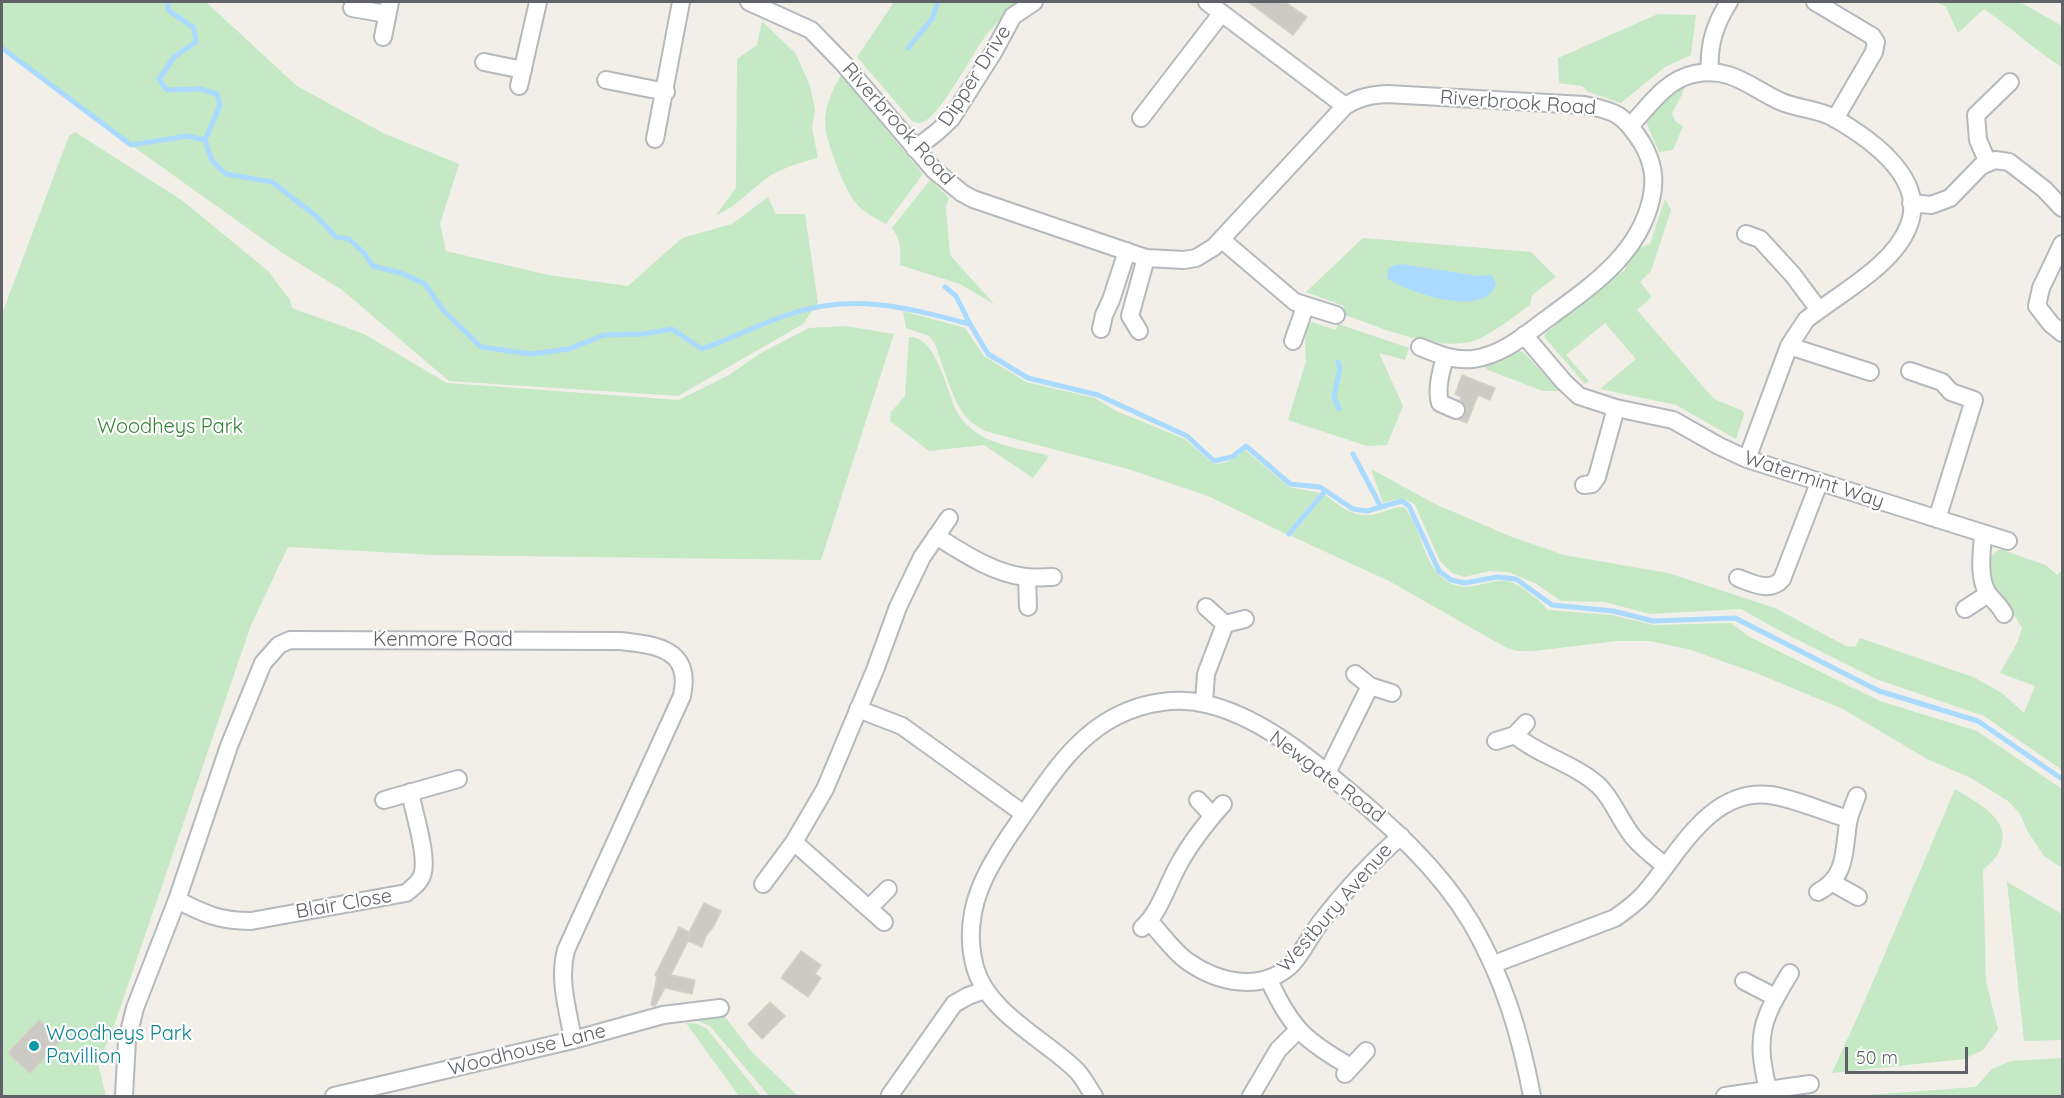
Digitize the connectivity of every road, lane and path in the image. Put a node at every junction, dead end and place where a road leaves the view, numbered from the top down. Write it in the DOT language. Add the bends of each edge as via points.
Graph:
graph roads {
  1 [pos="538,2"];
  2 [pos="681,2"];
  3 [pos="750,2"];
  4 [pos="1034,2"];
  5 [pos="1207,2"];
  6 [pos="1729,2"];
  7 [pos="1815,2"];
  8 [pos="352,8"];
  9 [pos="388,8"];
  10 [pos="1221,14"];
  11 [pos="383,37"];
  12 [pos="484,62"];
  13 [pos="1710,72"];
  14 [pos="606,80"];
  15 [pos="2010,82"];
  16 [pos="666,92"];
  17 [pos="1345,106"];
  18 [pos="1142,118"];
  19 [pos="1835,119"];
  20 [pos="1631,125"];
  21 [pos="655,139"];
  22 [pos="915,149"];
  23 [pos="1988,163"];
  24 [pos="1911,203"];
  25 [pos="2062,208"];
  26 [pos="1746,234"];
  27 [pos="1222,240"];
  28 [pos="2062,244"];
  29 [pos="1127,251"];
  30 [pos="1146,258"];
  31 [pos="1305,307"];
  32 [pos="1819,310"];
  33 [pos="1336,315"];
  34 [pos="1101,329"];
  35 [pos="1139,331"];
  36 [pos="2062,333"];
  37 [pos="1524,335"];
  38 [pos="1293,341"];
  39 [pos="1789,346"];
  40 [pos="1420,347"];
  41 [pos="1445,357"];
  42 [pos="1910,371"];
  43 [pos="1870,372"];
  44 [pos="1620,409"];
  45 [pos="1456,410"];
  46 [pos="1747,459"];
  47 [pos="1820,483"];
  48 [pos="1584,485"];
  49 [pos="949,518"];
  50 [pos="1937,519"];
  51 [pos="1983,534"];
  52 [pos="936,536"];
  53 [pos="2007,541"];
  54 [pos="1027,577"];
  55 [pos="1053,577"];
  56 [pos="1738,578"];
  57 [pos="1988,594"];
  58 [pos="1028,607"];
  59 [pos="1206,607"];
  60 [pos="1965,609"];
  61 [pos="2004,615"];
  62 [pos="1245,619"];
  63 [pos="1225,624"];
  64 [pos="1355,674"];
  65 [pos="1370,686"];
  66 [pos="1392,693"];
  67 [pos="1204,703"];
  68 [pos="858,709"];
  69 [pos="1496,741"];
  70 [pos="1327,773"];
  71 [pos="458,779"];
  72 [pos="410,792"];
  73 [pos="1857,796"];
  74 [pos="384,800"];
  75 [pos="1198,800"];
  76 [pos="1024,814"];
  77 [pos="1849,819"];
  78 [pos="1401,836"];
  79 [pos="794,842"];
  80 [pos="1665,866"];
  81 [pos="763,884"];
  82 [pos="888,889"];
  83 [pos="1857,897"];
  84 [pos="177,900"];
  85 [pos="869,908"];
  86 [pos="884,922"];
  87 [pos="1494,964"];
  88 [pos="1790,974"];
  89 [pos="1269,980"];
  90 [pos="1744,981"];
  91 [pos="985,990"];
  92 [pos="1776,997"];
  93 [pos="720,1008"];
  94 [pos="1298,1030"];
  95 [pos="573,1040"];
  96 [pos="1366,1051"];
  97 [pos="1810,1084"];
  98 [pos="1768,1090"];
  99 [pos="890,1095"];
  100 [pos="124,1096"];
  101 [pos="334,1096"];
  102 [pos="1094,1096"];
  103 [pos="1251,1096"];
  104 [pos="1532,1096"];
  105 [pos="1725,1096"];
  1 -- 12 [label="street" via="521,78"];
  2 -- 16 [label="street"];
  3 -- 22 [label="street, Riverbrook Road" via="811,30"];
  4 -- 22 [label="street, Dipper Drive" via="1013,16 951,118"];
  5 -- 10 [label="street"];
  6 -- 13 [label="street" via="1719,16 1711,42"];
  7 -- 19 [label="street" via="1876,42"];
  8 -- 9 [label="street"];
  9 -- 11 [label="street"];
  10 -- 17 [label="street"];
  10 -- 18 [label="street"];
  13 -- 19 [label="street" via="1742,78 1790,105"];
  13 -- 20 [label="street" via="1678,79"];
  14 -- 16 [label="street"];
  15 -- 23 [label="street" via="1976,116 1978,140"];
  16 -- 21 [label="street"];
  17 -- 20 [label="street, Riverbrook Road" via="1369,95 1387,94 1576,104 1611,111"];
  17 -- 27 [label="street, Riverbrook Road"];
  19 -- 24 [label="street" via="1890,158 1908,188"];
  20 -- 37 [label="street, Riverbrook Road" via="1646,149 1654,176 1648,211 1638,234 1612,268"];
  22 -- 29 [label="street, Riverbrook Road" via="934,170 973,199"];
  23 -- 24 [label="street" via="1950,198 1930,205"];
  23 -- 25 [label="street" via="2009,162"];
  24 -- 32 [label="street" via="1909,225 1892,251 1876,268"];
  26 -- 32 [label="street" via="1760,239"];
  27 -- 30 [label="street, Riverbrook Road" via="1196,258"];
  27 -- 31 [label="street"];
  28 -- 36 [label="street" via="2041,288 2037,306"];
  29 -- 30 [label="street, Riverbrook Road"];
  29 -- 34 [label="street"];
  30 -- 35 [label="street" via="1130,316"];
  31 -- 33 [label="street"];
  31 -- 38 [label="street"];
  32 -- 39 [label="street" via="1806,320"];
  37 -- 41 [label="street, Riverbrook Road" via="1492,354 1462,359"];
  37 -- 44 [label="street, Watermint Way" via="1577,394"];
  39 -- 43 [label="street"];
  39 -- 46 [label="street"];
  40 -- 41 [label="street, Riverbrook Road"];
  41 -- 45 [label="street" via="1438,397 1440,403"];
  42 -- 50 [label="street" via="1942,382 1951,392 1974,400"];
  44 -- 46 [label="street, Watermint Way" via="1673,420"];
  44 -- 48 [label="street" via="1597,477 1593,484"];
  46 -- 47 [label="street, Watermint Way"];
  47 -- 50 [label="street, Watermint Way"];
  47 -- 56 [label="street" via="1778,584 1764,587"];
  49 -- 52 [label="street"];
  50 -- 51 [label="street, Watermint Way"];
  51 -- 53 [label="street, Watermint Way"];
  51 -- 57 [label="street" via="1983,574"];
  52 -- 54 [label="street" via="984,563"];
  52 -- 68 [label="street" via="898,607"];
  54 -- 55 [label="street"];
  54 -- 58 [label="street"];
  57 -- 60 [label="street"];
  57 -- 61 [label="street"];
  59 -- 63 [label="street"];
  62 -- 63 [label="street"];
  63 -- 67 [label="street" via="1206,674"];
  64 -- 65 [label="street"];
  65 -- 66 [label="street"];
  65 -- 70 [label="street"];
  67 -- 70 [label="street, Newgate Road" via="1283,740"];
  67 -- 76 [label="street, Newgate Road" via="1161,702 1140,706 1095,729 1068,755"];
  68 -- 76 [label="street" via="902,726"];
  68 -- 79 [label="street" via="825,789"];
  69 -- 80 [label="street" via="1521,729 1532,747 1580,771 1610,799 1633,838"];
  70 -- 78 [label="street, Newgate Road"];
  71 -- 72 [label="street"];
  72 -- 74 [label="street"];
  72 -- 84 [label="street, Blair Close" via="424,859 423,874 406,893 251,921 211,916"];
  73 -- 77 [label="street"];
  75 -- 89 [label="street, Westbury Avenue" via="1218,810 1180,861 1146,925 1204,972 1229,980"];
  76 -- 91 [label="street, Newgate Road" via="996,855 975,900 975,968"];
  77 -- 80 [label="street" via="1770,795 1745,796 1719,806"];
  77 -- 83 [label="street" via="1843,862 1826,888"];
  78 -- 87 [label="street, Newgate Road" via="1453,894"];
  78 -- 89 [label="street, Westbury Avenue" via="1381,853 1319,924 1293,963"];
  79 -- 81 [label="street"];
  79 -- 85 [label="street"];
  80 -- 87 [label="street" via="1644,895 1615,918"];
  82 -- 85 [label="street"];
  84 -- 95 [label="street, Kenmore Road" via="229,746 263,663 279,645 310,639 620,641 665,650 684,669 682,696 562,964"];
  84 -- 100 [label="street, Kenmore Road" via="135,1008 127,1040"];
  85 -- 86 [label="street"];
  87 -- 104 [label="street, Newgate Road" via="1519,1032"];
  88 -- 92 [label="street"];
  89 -- 94 [label="street, Westbury Avenue"];
  90 -- 92 [label="street"];
  91 -- 99 [label="street" via="954,1004"];
  91 -- 102 [label="street, Newgate Road" via="1010,1016 1078,1070"];
  92 -- 98 [label="street" via="1764,1020 1761,1047"];
  93 -- 95 [label="street, Woodhouse Lane" via="663,1015"];
  94 -- 96 [label="street, Westbury Avenue" via="1348,1071"];
  94 -- 103 [label="street" via="1278,1050"];
  95 -- 101 [label="street, Woodhouse Lane"];
  97 -- 98 [label="street"];
  98 -- 105 [label="street"];
}
